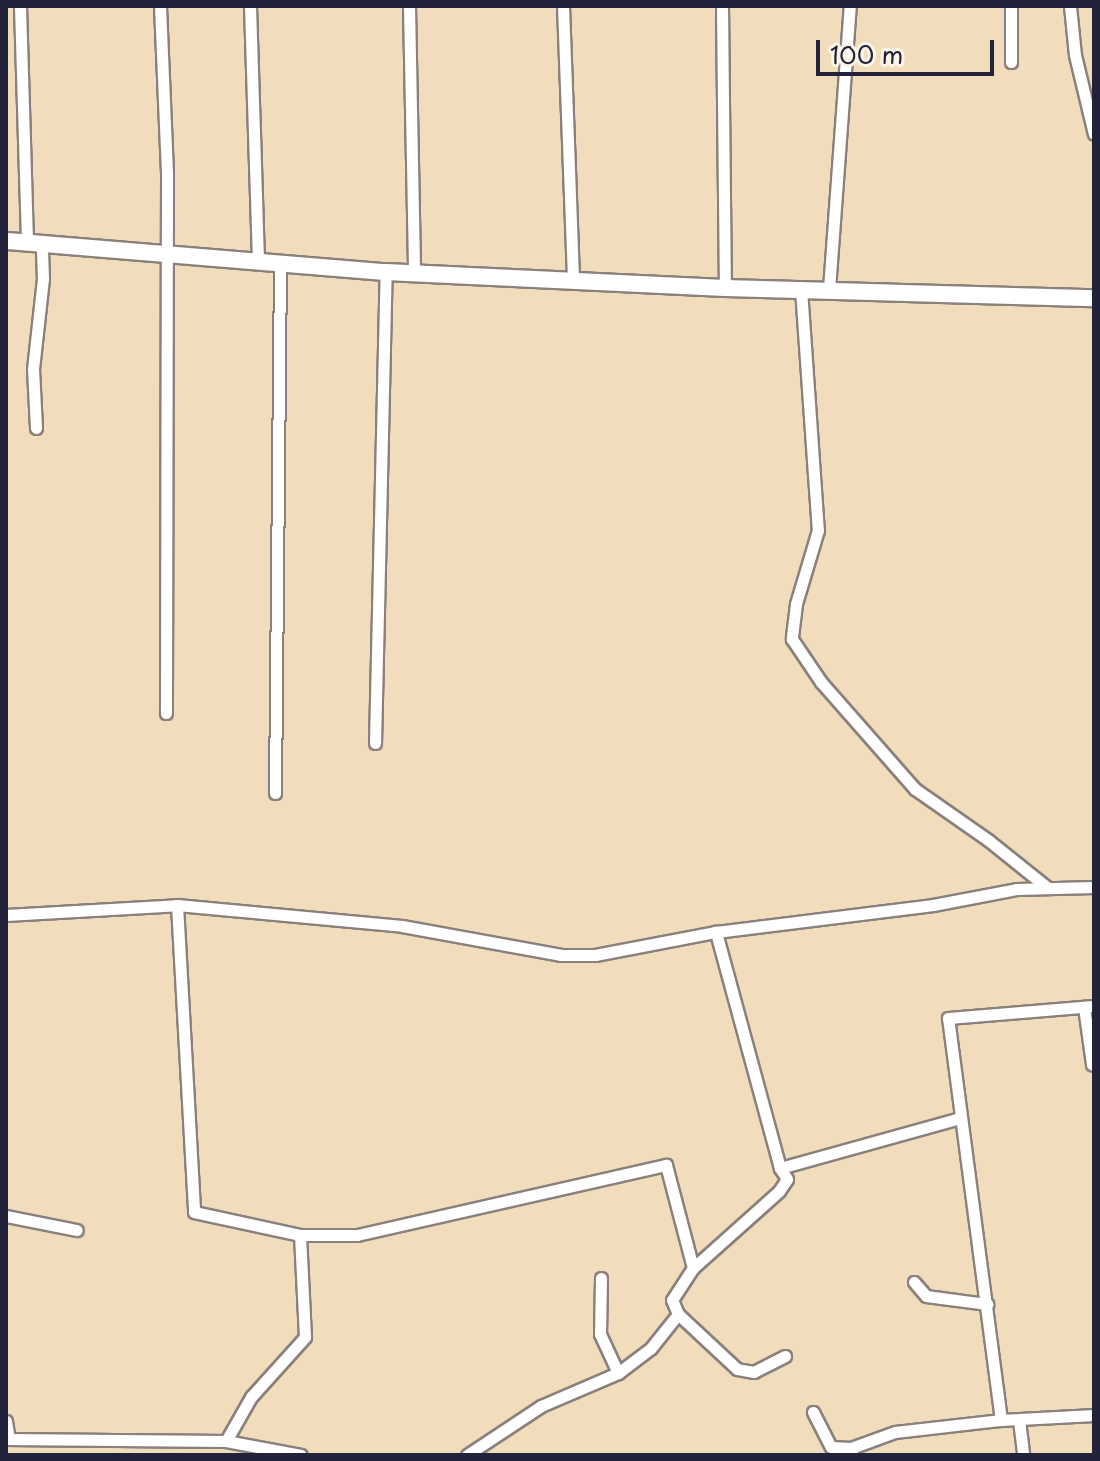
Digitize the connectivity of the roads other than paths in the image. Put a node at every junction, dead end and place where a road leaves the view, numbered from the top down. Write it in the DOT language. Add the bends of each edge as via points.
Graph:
graph roads {
  1 [pos="20,6"];
  2 [pos="160,6"];
  3 [pos="250,6"];
  4 [pos="409,6"];
  5 [pos="563,6"];
  6 [pos="722,6"];
  7 [pos="850,6"];
  8 [pos="1011,6"];
  9 [pos="1070,6"];
  10 [pos="1011,62"];
  11 [pos="1094,134"];
  12 [pos="6,241"];
  13 [pos="34,244"];
  14 [pos="166,254"];
  15 [pos="258,262"];
  16 [pos="280,265"];
  17 [pos="386,272"];
  18 [pos="414,272"];
  19 [pos="573,279"];
  20 [pos="725,288"];
  21 [pos="801,289"];
  22 [pos="829,289"];
  23 [pos="1094,298"];
  24 [pos="36,428"];
  25 [pos="166,713"];
  26 [pos="375,743"];
  27 [pos="275,793"];
  28 [pos="1094,887"];
  29 [pos="1048,888"];
  30 [pos="177,905"];
  31 [pos="6,915"];
  32 [pos="716,932"];
  33 [pos="1089,1007"];
  34 [pos="1092,1064"];
  35 [pos="960,1118"];
  36 [pos="780,1168"];
  37 [pos="6,1216"];
  38 [pos="77,1230"];
  39 [pos="300,1235"];
  40 [pos="693,1268"];
  41 [pos="601,1278"];
  42 [pos="914,1282"];
  43 [pos="987,1304"];
  44 [pos="678,1314"];
  45 [pos="785,1356"];
  46 [pos="618,1373"];
  47 [pos="813,1412"];
  48 [pos="1094,1415"];
  49 [pos="1001,1420"];
  50 [pos="1019,1420"];
  51 [pos="6,1421"];
  52 [pos="7,1439"];
  53 [pos="226,1441"];
  54 [pos="851,1452"];
  55 [pos="301,1455"];
  56 [pos="467,1455"];
  57 [pos="1023,1455"];
  1 -- 13 [label="street"];
  2 -- 14 [label="street"];
  3 -- 15 [label="street"];
  4 -- 18 [label="street"];
  5 -- 19 [label="street"];
  6 -- 20 [label="street"];
  7 -- 22 [label="street"];
  8 -- 10 [label="street"];
  9 -- 11 [label="street" via="1075,55"];
  12 -- 13 [label="main road"];
  13 -- 14 [label="main road"];
  13 -- 24 [label="street" via="43,279 33,369"];
  14 -- 15 [label="main road"];
  14 -- 25 [label="street"];
  15 -- 16 [label="main road"];
  16 -- 17 [label="main road"];
  16 -- 27 [label="street"];
  17 -- 18 [label="main road"];
  17 -- 26 [label="street"];
  18 -- 19 [label="main road"];
  19 -- 20 [label="main road"];
  20 -- 21 [label="main road"];
  21 -- 22 [label="main road"];
  21 -- 29 [label="street" via="818,530 796,604 792,639 821,682 915,789"];
  22 -- 23 [label="main road"];
  28 -- 29 [label="street"];
  29 -- 32 [label="street"];
  30 -- 31 [label="street"];
  30 -- 32 [label="street" via="402,926 561,955 595,955"];
  30 -- 39 [label="street" via="191,1207 201,1215"];
  32 -- 36 [label="street"];
  33 -- 34 [label="street"];
  33 -- 35 [label="street" via="948,1018"];
  35 -- 36 [label="street"];
  35 -- 43 [label="street"];
  36 -- 40 [label="street" via="787,1179 779,1191"];
  37 -- 38 [label="street"];
  39 -- 40 [label="street" via="357,1235 666,1165"];
  39 -- 53 [label="street" via="305,1337 251,1397"];
  40 -- 44 [label="street" via="673,1295"];
  41 -- 46 [label="street" via="600,1334"];
  42 -- 43 [label="street" via="926,1296"];
  43 -- 49 [label="street"];
  44 -- 45 [label="street" via="744,1372"];
  44 -- 46 [label="street" via="651,1348"];
  46 -- 56 [label="street" via="541,1406"];
  47 -- 54 [label="street" via="831,1447"];
  48 -- 50 [label="street"];
  49 -- 50 [label="street"];
  49 -- 54 [label="street" via="895,1432"];
  50 -- 57 [label="street"];
  51 -- 52 [label="street"];
  52 -- 53 [label="street"];
  53 -- 55 [label="street"];
}
